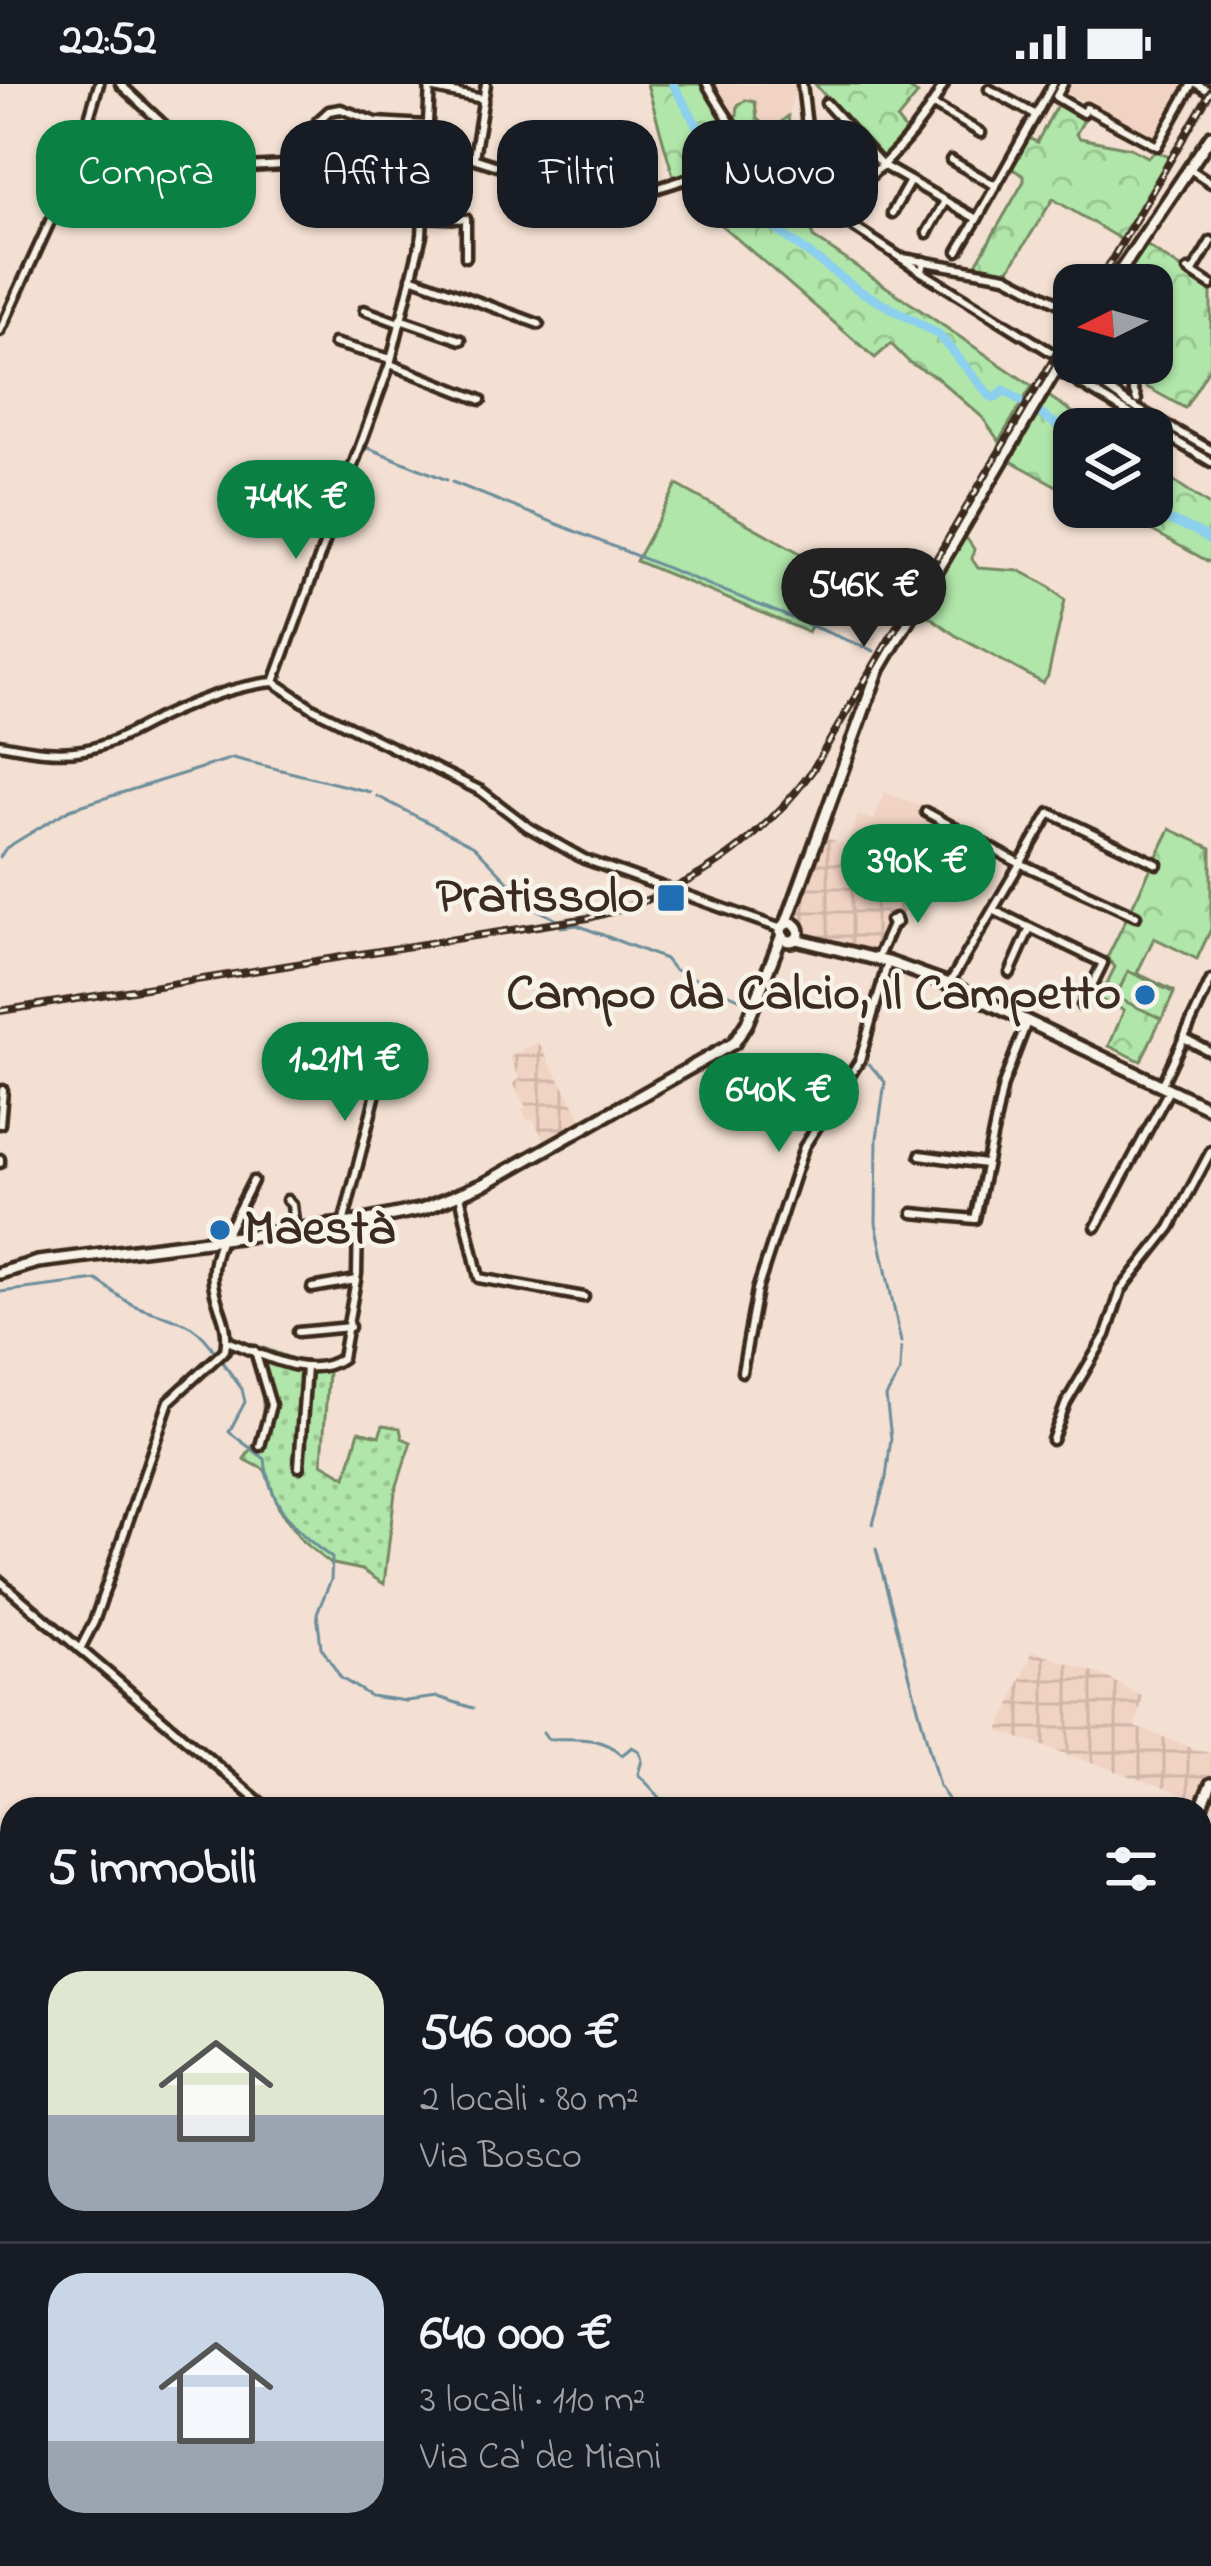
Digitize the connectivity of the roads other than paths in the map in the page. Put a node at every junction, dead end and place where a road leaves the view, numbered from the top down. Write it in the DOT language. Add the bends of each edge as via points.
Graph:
graph roads {
  1 [pos="99,84"];
  2 [pos="120,84"];
  3 [pos="485,84"];
  4 [pos="707,84"];
  5 [pos="802,84"];
  6 [pos="944,84"];
  7 [pos="1053,84"];
  8 [pos="1064,84"];
  9 [pos="1194,84"];
  10 [pos="429,86"];
  11 [pos="989,89"];
  12 [pos="1207,90"];
  13 [pos="483,99"];
  14 [pos="826,103"];
  15 [pos="933,105"];
  16 [pos="1036,115"];
  17 [pos="319,120"];
  18 [pos="370,120"];
  19 [pos="426,120"];
  20 [pos="731,120"];
  21 [pos="806,120"];
  22 [pos="842,120"];
  23 [pos="981,133"];
  24 [pos="1211,136"];
  25 [pos="474,159"];
  26 [pos="952,160"];
  27 [pos="878,161"];
  28 [pos="280,165"];
  29 [pos="882,165"];
  30 [pos="878,168"];
  31 [pos="1190,169"];
  32 [pos="682,179"];
  33 [pos="910,181"];
  34 [pos="1211,183"];
  35 [pos="996,186"];
  36 [pos="944,201"];
  37 [pos="892,213"];
  38 [pos="977,219"];
  39 [pos="420,228"];
  40 [pos="466,228"];
  41 [pos="856,228"];
  42 [pos="927,232"];
  43 [pos="1211,241"];
  44 [pos="958,251"];
  45 [pos="466,257"];
  46 [pos="903,258"];
  47 [pos="924,261"];
  48 [pos="1125,264"];
  49 [pos="922,272"];
  50 [pos="411,277"];
  51 [pos="1211,285"];
  52 [pos="1053,300"];
  53 [pos="364,310"];
  54 [pos="399,321"];
  55 [pos="539,324"];
  56 [pos="0,331"];
  57 [pos="461,340"];
  58 [pos="334,343"];
  59 [pos="1051,352"];
  60 [pos="390,361"];
  61 [pos="1053,377"];
  62 [pos="1089,384"];
  63 [pos="1093,384"];
  64 [pos="1131,384"];
  65 [pos="481,400"];
  66 [pos="1134,402"];
  67 [pos="1211,450"];
  68 [pos="1211,462"];
  69 [pos="274,682"];
  70 [pos="0,744"];
  71 [pos="926,812"];
  72 [pos="1021,864"];
  73 [pos="1157,864"];
  74 [pos="993,910"];
  75 [pos="1136,916"];
  76 [pos="892,925"];
  77 [pos="1030,928"];
  78 [pos="790,931"];
  79 [pos="883,961"];
  80 [pos="1010,973"];
  81 [pos="1211,980"];
  82 [pos="949,984"];
  83 [pos="1209,993"];
  84 [pos="1082,1006"];
  85 [pos="1027,1022"];
  86 [pos="392,1030"];
  87 [pos="1184,1038"];
  88 [pos="1211,1052"];
  89 [pos="1165,1088"];
  90 [pos="3,1090"];
  91 [pos="1211,1109"];
  92 [pos="0,1124"];
  93 [pos="1211,1151"];
  94 [pos="920,1155"];
  95 [pos="985,1164"];
  96 [pos="253,1181"];
  97 [pos="460,1196"];
  98 [pos="286,1200"];
  99 [pos="914,1213"];
  100 [pos="358,1222"];
  101 [pos="343,1224"];
  102 [pos="1096,1227"];
  103 [pos="296,1230"];
  104 [pos="223,1239"];
  105 [pos="0,1273"];
  106 [pos="356,1280"];
  107 [pos="312,1288"];
  108 [pos="584,1297"];
  109 [pos="350,1327"];
  110 [pos="298,1332"];
  111 [pos="227,1341"];
  112 [pos="255,1351"];
  113 [pos="306,1367"];
  114 [pos="742,1372"];
  115 [pos="1052,1440"];
  116 [pos="260,1446"];
  117 [pos="299,1467"];
  118 [pos="0,1581"];
  119 [pos="80,1649"];
  120 [pos="254,1797"];
  1 -- 56 [label="street" via="74,169"];
  2 -- 28 [label="street" via="194,152 246,167"];
  3 -- 13 [label="street"];
  4 -- 20 [label="street"];
  5 -- 21 [label="street"];
  6 -- 15 [label="street"];
  7 -- 16 [label="street"];
  8 -- 9 [label="street" via="1056,97 1157,146"];
  9 -- 12 [label="street"];
  10 -- 13 [label="street"];
  10 -- 19 [label="street"];
  11 -- 16 [label="street"];
  13 -- 25 [label="street"];
  14 -- 22 [label="street"];
  15 -- 23 [label="street"];
  15 -- 29 [label="street"];
  16 -- 35 [label="street"];
  17 -- 18 [label="street" via="340,109"];
  24 -- 31 [label="main road"];
  25 -- 32 [label="street" via="588,206"];
  26 -- 35 [label="street"];
  27 -- 29 [label="street"];
  29 -- 30 [label="street"];
  29 -- 33 [label="street"];
  31 -- 34 [label="street"];
  31 -- 48 [label="main road"];
  33 -- 36 [label="street"];
  33 -- 37 [label="street"];
  35 -- 38 [label="street"];
  36 -- 38 [label="street"];
  36 -- 42 [label="street"];
  38 -- 44 [label="street"];
  39 -- 50 [label="street"];
  40 -- 45 [label="street"];
  41 -- 46 [label="street"];
  43 -- 51 [label="street" via="1190,272"];
  46 -- 47 [label="street"];
  46 -- 49 [label="street"];
  47 -- 49 [label="street"];
  47 -- 52 [label="street" via="1006,276"];
  49 -- 59 [label="street"];
  50 -- 54 [label="street"];
  50 -- 55 [label="street"];
  53 -- 54 [label="street"];
  54 -- 57 [label="street"];
  54 -- 60 [label="street"];
  58 -- 60 [label="street"];
  60 -- 65 [label="street"];
  60 -- 69 [label="street"];
  61 -- 78 [label="main road" via="878,671 793,903"];
  62 -- 68 [label="street"];
  63 -- 66 [label="street"];
  64 -- 66 [label="street"];
  66 -- 67 [label="street"];
  69 -- 70 [label="street" via="77,752"];
  69 -- 78 [label="street" via="481,791 584,859"];
  71 -- 72 [label="street"];
  72 -- 73 [label="street" via="1051,813"];
  72 -- 74 [label="street"];
  72 -- 75 [label="street"];
  74 -- 77 [label="street"];
  74 -- 82 [label="street"];
  76 -- 79 [label="street"];
  77 -- 80 [label="street"];
  77 -- 84 [label="street" via="1106,965"];
  78 -- 79 [label="main road"];
  78 -- 97 [label="main road" via="747,1023 725,1050"];
  79 -- 82 [label="main road"];
  79 -- 114 [label="street" via="860,1060 798,1165 757,1291"];
  81 -- 83 [label="street"];
  82 -- 85 [label="main road"];
  83 -- 87 [label="street"];
  85 -- 89 [label="main road"];
  85 -- 95 [label="street"];
  86 -- 101 [label="street"];
  87 -- 88 [label="street"];
  87 -- 89 [label="street"];
  89 -- 91 [label="main road"];
  89 -- 102 [label="street"];
  90 -- 92 [label="street"];
  93 -- 115 [label="street" via="1170,1228 1125,1284"];
  94 -- 95 [label="street"];
  95 -- 99 [label="street" via="975,1219"];
  96 -- 104 [label="street"];
  97 -- 100 [label="main road"];
  97 -- 108 [label="street" via="479,1278"];
  98 -- 103 [label="street"];
  100 -- 101 [label="main road"];
  100 -- 106 [label="street"];
  101 -- 103 [label="main road"];
  103 -- 104 [label="main road"];
  104 -- 105 [label="main road"];
  104 -- 111 [label="street" via="210,1286"];
  106 -- 107 [label="street"];
  106 -- 109 [label="street"];
  109 -- 110 [label="street"];
  109 -- 113 [label="street" via="342,1358"];
  111 -- 112 [label="street"];
  111 -- 119 [label="street" via="213,1365 169,1401"];
  112 -- 113 [label="street"];
  112 -- 116 [label="street" via="271,1405"];
  113 -- 117 [label="street"];
  118 -- 119 [label="street"];
  119 -- 120 [label="street"];
}
